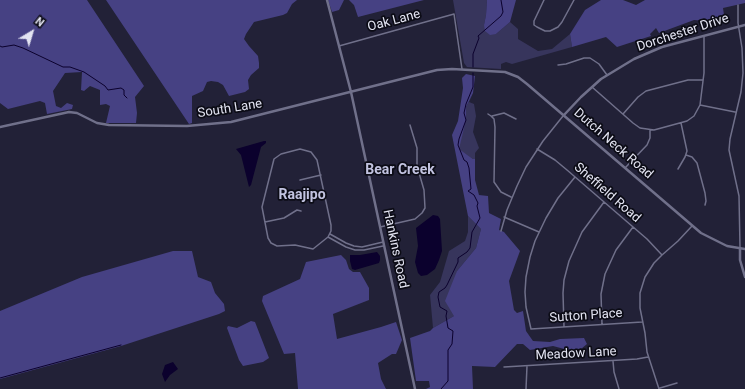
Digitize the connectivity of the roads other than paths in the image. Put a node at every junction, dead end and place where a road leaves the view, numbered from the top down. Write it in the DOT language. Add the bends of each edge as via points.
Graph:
graph roads {
  1 [pos="327,0"];
  2 [pos="544,0"];
  3 [pos="574,0"];
  4 [pos="738,5"];
  5 [pos="745,24"];
  6 [pos="739,26"];
  7 [pos="704,35"];
  8 [pos="339,46"];
  9 [pos="558,65"];
  10 [pos="462,69"];
  11 [pos="607,75"];
  12 [pos="703,80"];
  13 [pos="592,87"];
  14 [pos="351,92"];
  15 [pos="700,105"];
  16 [pos="736,112"];
  17 [pos="488,114"];
  18 [pos="623,114"];
  19 [pos="564,115"];
  20 [pos="492,116"];
  21 [pos="516,119"];
  22 [pos="681,123"];
  23 [pos="410,125"];
  24 [pos="0,127"];
  25 [pos="650,130"];
  26 [pos="537,149"];
  27 [pos="686,155"];
  28 [pos="625,168"];
  29 [pos="678,169"];
  30 [pos="321,175"];
  31 [pos="575,177"];
  32 [pos="300,180"];
  33 [pos="512,197"];
  34 [pos="604,202"];
  35 [pos="705,205"];
  36 [pos="301,211"];
  37 [pos="504,217"];
  38 [pos="265,222"];
  39 [pos="692,226"];
  40 [pos="380,227"];
  41 [pos="634,227"];
  42 [pos="501,231"];
  43 [pos="538,232"];
  44 [pos="330,234"];
  45 [pos="328,237"];
  46 [pos="384,242"];
  47 [pos="369,245"];
  48 [pos="384,246"];
  49 [pos="732,248"];
  50 [pos="370,249"];
  51 [pos="740,249"];
  52 [pos="745,249"];
  53 [pos="662,255"];
  54 [pos="740,260"];
  55 [pos="745,277"];
  56 [pos="642,322"];
  57 [pos="602,324"];
  58 [pos="564,327"];
  59 [pos="648,357"];
  60 [pos="613,361"];
  61 [pos="527,366"];
  62 [pos="504,367"];
  63 [pos="677,383"];
  64 [pos="659,388"];
  65 [pos="415,389"];
  66 [pos="526,389"];
  67 [pos="619,389"];
  1 -- 8 [label="street, Hankins Road"];
  2 -- 3 [label="street" via="534,25 550,31 562,22"];
  4 -- 6 [label="street"];
  5 -- 6 [label="street, Dorchester Drive"];
  6 -- 7 [label="street, Dorchester Drive"];
  6 -- 16 [label="street" via="743,73"];
  7 -- 11 [label="street, Dorchester Drive" via="648,53"];
  7 -- 12 [label="street"];
  8 -- 10 [label="street, Oak Lane" via="454,14"];
  8 -- 14 [label="street, Hankins Road"];
  9 -- 11 [label="street" via="590,58 599,64"];
  10 -- 14 [label="street, South Lane" via="437,70"];
  10 -- 19 [label="street, Dutch Neck Road" via="497,71 514,75"];
  11 -- 13 [label="street, Dorchester Drive"];
  12 -- 15 [label="street"];
  12 -- 18 [label="street" via="688,80 646,91"];
  13 -- 18 [label="street"];
  13 -- 19 [label="street, Dorchester Drive"];
  14 -- 24 [label="street, South Lane" via="246,119 198,125 110,125 97,123 69,112"];
  14 -- 40 [label="street, Hankins Road"];
  15 -- 16 [label="street"];
  15 -- 22 [label="street" via="694,116"];
  16 -- 51 [label="street" via="729,147 739,196"];
  17 -- 20 [label="street"];
  18 -- 25 [label="street" via="638,126"];
  19 -- 26 [label="street, Dorchester Drive"];
  19 -- 28 [label="street, Dutch Neck Road"];
  20 -- 21 [label="street" via="504,113"];
  20 -- 33 [label="street" via="495,127 494,182 501,192"];
  22 -- 25 [label="street"];
  22 -- 27 [label="street" via="687,146"];
  23 -- 40 [label="street" via="417,148 426,208 415,219"];
  25 -- 28 [label="street" via="647,145"];
  26 -- 31 [label="street, Sheffield Road"];
  26 -- 33 [label="street, Dorchester Drive"];
  27 -- 29 [label="street"];
  27 -- 35 [label="street" via="697,163 705,193"];
  28 -- 39 [label="street, Dutch Neck Road"];
  30 -- 32 [label="street"];
  30 -- 38 [label="street" via="317,160 307,151 297,150 276,157 262,205"];
  30 -- 44 [label="street" via="331,226"];
  31 -- 34 [label="street, Sheffield Road"];
  31 -- 43 [label="street" via="551,208"];
  33 -- 37 [label="street, Dorchester Drive"];
  34 -- 41 [label="street, Sheffield Road"];
  34 -- 58 [label="street" via="582,232 569,261 563,293"];
  36 -- 38 [label="street" via="297,210 284,218"];
  37 -- 42 [label="street, Dorchester Drive"];
  37 -- 43 [label="street"];
  38 -- 45 [label="street" via="269,240 274,245 313,249"];
  39 -- 49 [label="street, Dutch Neck Road" via="708,238"];
  39 -- 53 [label="street"];
  40 -- 46 [label="street, Hankins Road"];
  41 -- 53 [label="street, Sheffield Road"];
  41 -- 57 [label="street" via="616,250 605,274 601,294"];
  43 -- 58 [label="street, Sutton Place" via="525,283 526,303 532,329"];
  44 -- 45 [label="street"];
  44 -- 47 [label="street" via="350,245"];
  45 -- 50 [label="street" via="350,249"];
  46 -- 47 [label="street"];
  46 -- 48 [label="street, Hankins Road"];
  47 -- 50 [label="street"];
  48 -- 50 [label="street"];
  48 -- 65 [label="street, Hankins Road"];
  49 -- 51 [label="street, Dutch Neck Road"];
  49 -- 54 [label="street"];
  51 -- 52 [label="street, Dutch Neck Road"];
  51 -- 54 [label="street"];
  53 -- 56 [label="street" via="650,268 643,282 640,297"];
  54 -- 55 [label="street"];
  56 -- 57 [label="street, Sutton Place"];
  56 -- 59 [label="street"];
  57 -- 58 [label="street, Sutton Place"];
  59 -- 60 [label="street, Meadow Lane"];
  59 -- 64 [label="street"];
  60 -- 61 [label="street, Meadow Lane"];
  60 -- 67 [label="street"];
  61 -- 62 [label="street, Meadow Lane"];
  61 -- 66 [label="street"];
  63 -- 64 [label="street"];
}
